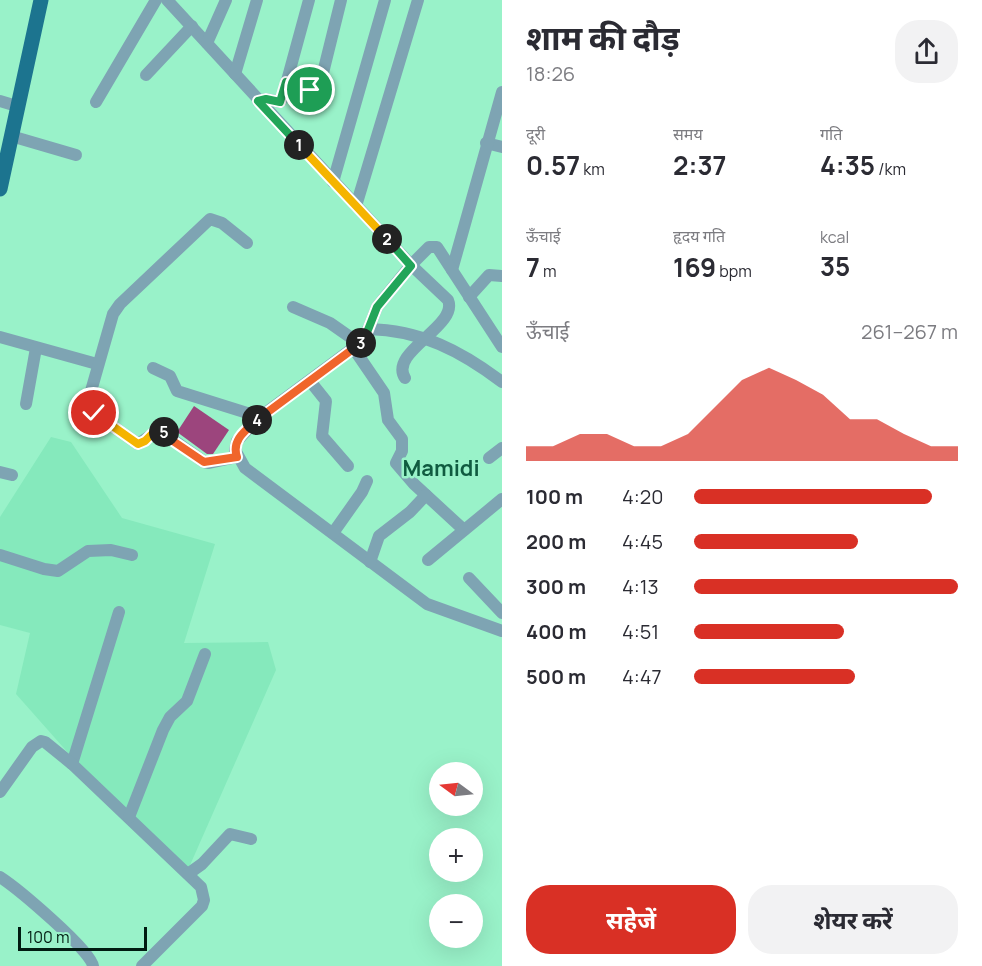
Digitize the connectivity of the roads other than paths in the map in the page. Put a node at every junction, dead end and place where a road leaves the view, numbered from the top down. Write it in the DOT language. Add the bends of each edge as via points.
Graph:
graph roads {
  1 [pos="32,0"];
  2 [pos="41,0"];
  3 [pos="156,0"];
  4 [pos="167,0"];
  5 [pos="226,0"];
  6 [pos="257,0"];
  7 [pos="309,0"];
  8 [pos="341,0"];
  9 [pos="385,0"];
  10 [pos="418,0"];
  11 [pos="192,26"];
  12 [pos="207,43"];
  13 [pos="235,74"];
  14 [pos="146,75"];
  15 [pos="286,82"];
  16 [pos="502,92"];
  17 [pos="258,101"];
  18 [pos="5,102"];
  19 [pos="96,102"];
  20 [pos="11,136"];
  21 [pos="486,143"];
  22 [pos="502,147"];
  23 [pos="0,149"];
  24 [pos="76,155"];
  25 [pos="333,182"];
  26 [pos="0,189"];
  27 [pos="356,206"];
  28 [pos="247,243"];
  29 [pos="411,266"];
  30 [pos="452,270"];
  31 [pos="502,276"];
  32 [pos="469,297"];
  33 [pos="293,307"];
  34 [pos="368,329"];
  35 [pos="425,337"];
  36 [pos="0,338"];
  37 [pos="502,346"];
  38 [pos="357,347"];
  39 [pos="36,348"];
  40 [pos="97,364"];
  41 [pos="153,368"];
  42 [pos="405,378"];
  43 [pos="310,381"];
  44 [pos="502,382"];
  45 [pos="26,404"];
  46 [pos="260,417"];
  47 [pos="502,448"];
  48 [pos="237,457"];
  49 [pos="489,458"];
  50 [pos="348,466"];
  51 [pos="367,481"];
  52 [pos="426,495"];
  53 [pos="502,498"];
  54 [pos="464,530"];
  55 [pos="333,533"];
  56 [pos="0,555"];
  57 [pos="132,555"];
  58 [pos="428,560"];
  59 [pos="370,562"];
  60 [pos="469,578"];
  61 [pos="119,612"];
  62 [pos="502,613"];
  63 [pos="502,631"];
  64 [pos="205,654"];
  65 [pos="72,764"];
  66 [pos="0,792"];
  67 [pos="129,817"];
  68 [pos="251,839"];
  69 [pos="188,874"];
  70 [pos="0,877"];
  71 [pos="93,966"];
  72 [pos="142,966"];
  1 -- 18 [label="main road"];
  2 -- 20 [label="main road"];
  3 -- 19 [label="street"];
  4 -- 11 [label="street"];
  5 -- 12 [label="street"];
  6 -- 13 [label="street"];
  7 -- 15 [label="street"];
  8 -- 15 [label="street" via="320,86 314,91"];
  9 -- 25 [label="street"];
  10 -- 27 [label="street"];
  11 -- 12 [label="street"];
  11 -- 14 [label="street"];
  12 -- 13 [label="street"];
  13 -- 17 [label="street"];
  15 -- 17 [label="street" via="280,102"];
  16 -- 21 [label="street"];
  17 -- 25 [label="street"];
  18 -- 23 [label="main road"];
  20 -- 24 [label="street"];
  20 -- 26 [label="main road"];
  21 -- 22 [label="street"];
  21 -- 30 [label="street"];
  25 -- 27 [label="street"];
  27 -- 29 [label="street"];
  28 -- 40 [label="street" via="222,223 206,221 120,304 109,322"];
  29 -- 30 [label="street" via="429,247 435,246"];
  29 -- 34 [label="street" via="377,307"];
  29 -- 35 [label="street" via="448,300 450,307 446,318"];
  30 -- 32 [label="street"];
  31 -- 32 [label="street" via="489,275"];
  32 -- 37 [label="street"];
  33 -- 38 [label="street" via="324,321"];
  34 -- 35 [label="street"];
  34 -- 38 [label="street"];
  35 -- 42 [label="street" via="402,366"];
  35 -- 44 [label="street" via="480,365"];
  36 -- 39 [label="street"];
  38 -- 43 [label="street"];
  38 -- 52 [label="street" via="384,393 388,420 402,439 396,463"];
  39 -- 40 [label="street"];
  39 -- 45 [label="street"];
  40 -- 48 [label="street" via="90,408 135,442 141,443 159,430 204,462"];
  41 -- 46 [label="street" via="170,376 177,391"];
  43 -- 46 [label="street"];
  43 -- 50 [label="street" via="326,401 322,436"];
  46 -- 48 [label="street" via="237,441"];
  47 -- 49 [label="street"];
  48 -- 55 [label="street" via="245,468"];
  51 -- 55 [label="street"];
  52 -- 54 [label="street"];
  52 -- 59 [label="street" via="379,536"];
  53 -- 54 [label="street"];
  54 -- 58 [label="street"];
  55 -- 59 [label="street"];
  56 -- 57 [label="street" via="58,571 88,551 111,550"];
  59 -- 63 [label="street" via="427,604"];
  60 -- 62 [label="street"];
  61 -- 65 [label="street"];
  64 -- 67 [label="street" via="187,701 163,730"];
  65 -- 66 [label="street" via="50,744 36,742"];
  65 -- 67 [label="street"];
  67 -- 69 [label="street"];
  68 -- 69 [label="street" via="230,834"];
  69 -- 72 [label="street" via="201,887 202,906"];
  70 -- 71 [label="street" via="22,892 84,950"];
}
